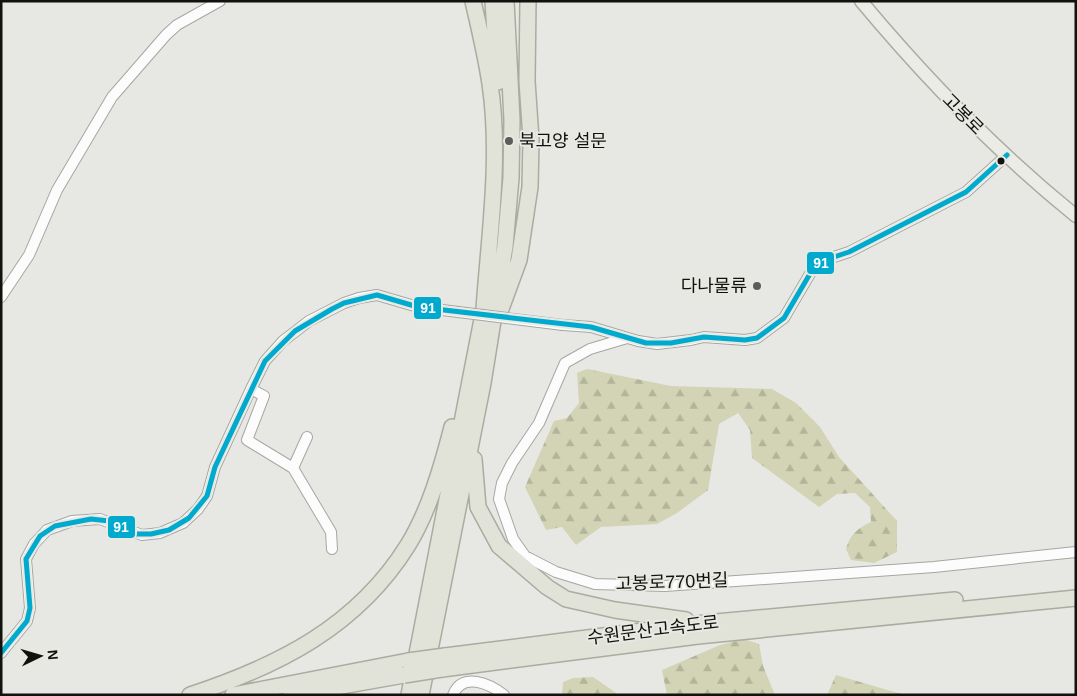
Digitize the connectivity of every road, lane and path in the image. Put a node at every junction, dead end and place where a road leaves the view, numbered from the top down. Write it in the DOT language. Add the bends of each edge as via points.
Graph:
graph roads {
  1 [pos="220,1"];
  2 [pos="468,1"];
  3 [pos="473,1"];
  4 [pos="495,1"];
  5 [pos="506,1"];
  6 [pos="528,1"];
  7 [pos="861,1"];
  8 [pos="1007,154"];
  9 [pos="1076,216"];
  10 [pos="490,248"];
  11 [pos="486,281"];
  12 [pos="1,297"];
  13 [pos="484,333"];
  14 [pos="627,338"];
  15 [pos="483,383"];
  16 [pos="251,389"];
  17 [pos="307,437"];
  18 [pos="293,468"];
  19 [pos="332,549"];
  20 [pos="1076,552"];
  21 [pos="1076,590"];
  22 [pos="1076,598"];
  23 [pos="705,623"];
  24 [pos="1,653"];
  25 [pos="444,662"];
  26 [pos="406,668"];
  27 [pos="308,692"];
  28 [pos="190,695"];
  29 [pos="233,695"];
  30 [pos="290,695"];
  31 [pos="409,695"];
  32 [pos="421,695"];
  33 [pos="453,695"];
  34 [pos="504,695"];
  1 -- 12 [label="street" via="172,30 112,97 57,190 29,255"];
  2 -- 11 [label="highway" via="484,124 483,247"];
  3 -- 10 [label="highway" via="490,84 493,142"];
  4 -- 10 [label="highway" via="500,142"];
  4 -- 11 [label="highway" via="501,49 505,164 496,248"];
  5 -- 13 [label="highway" via="512,120 511,178 505,246"];
  6 -- 13 [label="highway" via="530,187 519,260 505,298"];
  7 -- 8 [label="main road, 고봉로" via="935,86"];
  8 -- 9 [label="main road, 고봉로"];
  8 -- 14 [label="street" via="966,192 814,267 784,318 757,338 704,336 657,344"];
  10 -- 11 [label="highway"];
  11 -- 13 [label="highway"];
  13 -- 15 [label="highway"];
  13 -- 28 [label="highway" via="442,466 409,544 390,570 347,616 294,653 239,679"];
  13 -- 31 [label="highway"];
  14 -- 16 [label="street, bridge" via="591,327 418,307 377,294 344,303 309,321 283,341 265,361"];
  14 -- 20 [label="street, 고봉로770번길" via="590,349 565,363 539,423 502,483 499,499 513,539 524,556 556,572 595,584 665,586 934,567"];
  15 -- 23 [label="highway" via="474,445 474,478 478,507 500,546 547,588 566,599 615,610"];
  15 -- 32 [label="highway"];
  16 -- 18 [label="street" via="264,396 247,440"];
  16 -- 24 [label="street" via="216,467 207,496 183,523 160,533 142,535 100,519 81,520 55,526 40,536 26,559 30,608 27,621"];
  17 -- 18 [label="street"];
  18 -- 19 [label="street" via="332,532"];
  21 -- 23 [label="highway, 수원문산고속도로"];
  22 -- 25 [label="highway, 수원문산고속도로"];
  23 -- 25 [label="highway, 수원문산고속도로"];
  25 -- 26 [label="highway, 수원문산고속도로, bridge"];
  26 -- 27 [label="highway, 수원문산고속도로"];
  26 -- 29 [label="highway, 수원문산고속도로"];
  27 -- 30 [label="highway, 수원문산고속도로"];
  33 -- 34 [label="street" via="458,686 468,682 492,686"];
}
